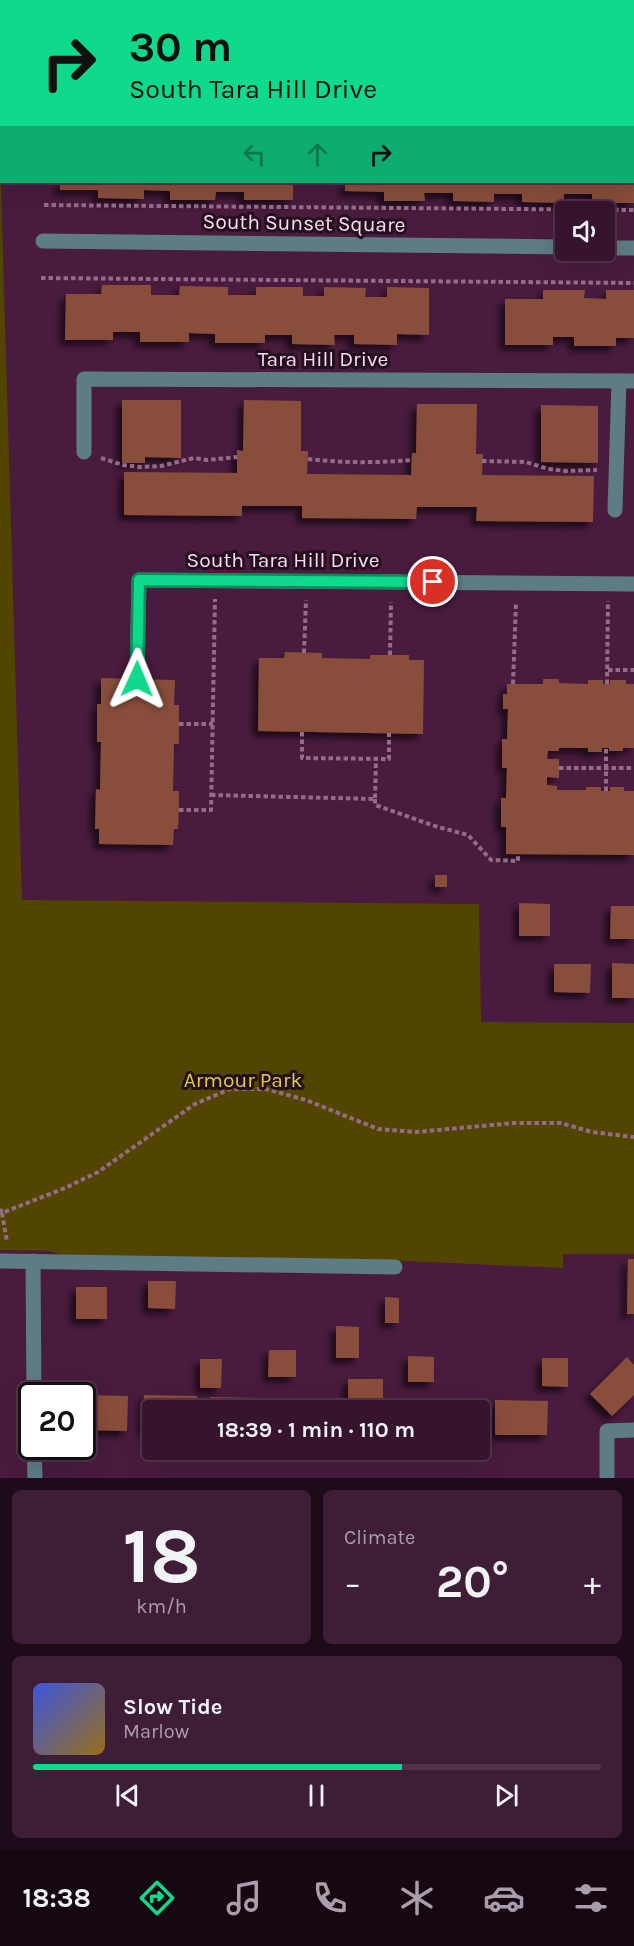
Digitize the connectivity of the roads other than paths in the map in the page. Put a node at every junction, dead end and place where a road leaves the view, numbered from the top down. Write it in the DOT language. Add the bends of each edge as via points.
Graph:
graph roads {
  1 [pos="42,241"];
  2 [pos="555,247"];
  3 [pos="615,248"];
  4 [pos="634,248"];
  5 [pos="627,381"];
  6 [pos="84,452"];
  7 [pos="615,510"];
  8 [pos="634,584"];
  9 [pos="137,679"];
  10 [pos="4,1261"];
  11 [pos="33,1261"];
  12 [pos="396,1267"];
  13 [pos="34,1382"];
  14 [pos="634,1430"];
  15 [pos="34,1460"];
  16 [pos="35,1478"];
  17 [pos="607,1478"];
  1 -- 2 [label="street, South Sunset Square"];
  3 -- 4 [label="street"];
  5 -- 6 [label="street, Tara Hill Drive" via="84,379"];
  5 -- 7 [label="street" via="616,466"];
  8 -- 9 [label="street, South Tara Hill Drive" via="139,580"];
  10 -- 11 [label="street"];
  11 -- 12 [label="street"];
  11 -- 13 [label="street"];
  14 -- 17 [label="street" via="607,1431"];
  15 -- 16 [label="street"];
}
